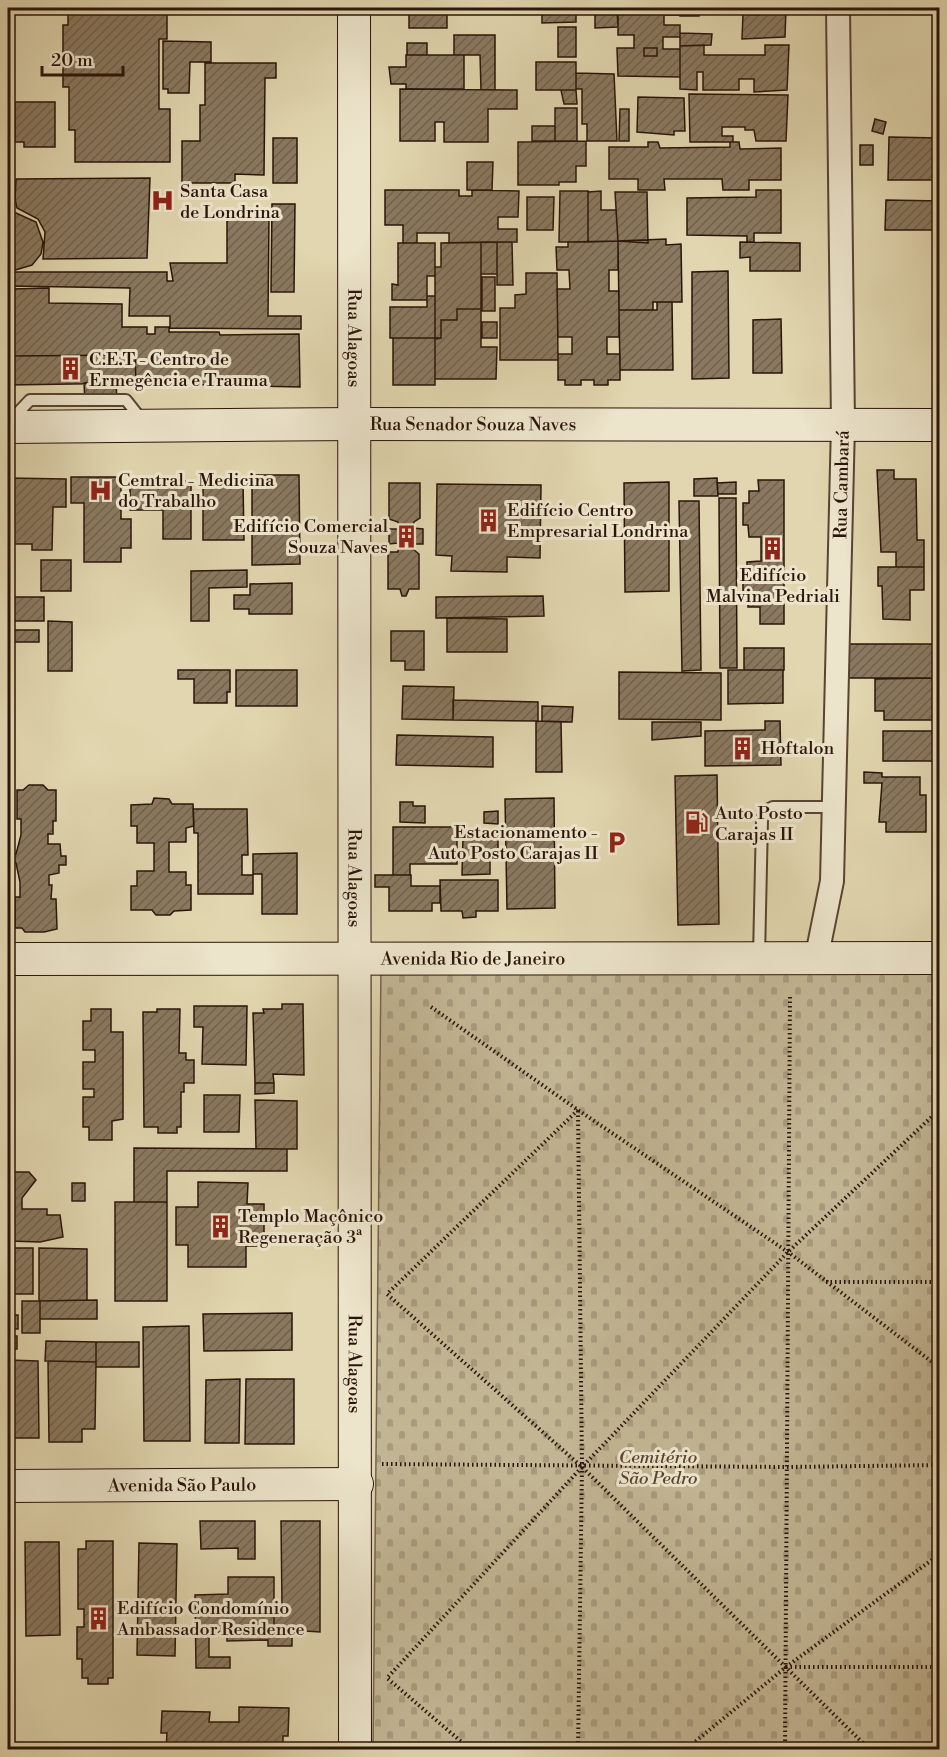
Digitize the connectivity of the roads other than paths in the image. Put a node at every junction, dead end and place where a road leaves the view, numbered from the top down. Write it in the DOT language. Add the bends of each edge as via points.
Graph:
graph roads {
  1 [pos="354,8"];
  2 [pos="838,8"];
  3 [pos="355,424"];
  4 [pos="843,424"];
  5 [pos="8,425"];
  6 [pos="939,425"];
  7 [pos="833,807"];
  8 [pos="356,958"];
  9 [pos="939,958"];
  10 [pos="8,959"];
  11 [pos="758,960"];
  12 [pos="816,960"];
  13 [pos="357,1473"];
  14 [pos="8,1486"];
  15 [pos="356,1749"];
  1 -- 3 [label="street, Rua Alagoas"];
  2 -- 4 [label="street, Rua Cambará"];
  3 -- 4 [label="street, Rua Senador Souza Naves"];
  3 -- 5 [label="street, Rua Senador Souza Naves"];
  3 -- 8 [label="street, Rua Alagoas"];
  4 -- 6 [label="street, Rua Senador Souza Naves"];
  4 -- 7 [label="street, Rua Cambará"];
  7 -- 11 [label="lane" via="773,807 765,811"];
  7 -- 12 [label="street, Rua Cambará" via="832,881"];
  8 -- 10 [label="street, Avenida Rio de Janeiro"];
  8 -- 11 [label="street, Avenida Rio de Janeiro"];
  8 -- 13 [label="street, Rua Alagoas"];
  9 -- 12 [label="street, Avenida Rio de Janeiro"];
  11 -- 12 [label="street, Avenida Rio de Janeiro"];
  13 -- 14 [label="street, Avenida São Paulo"];
  13 -- 15 [label="street, Rua Alagoas" via="353,1515"];
}
